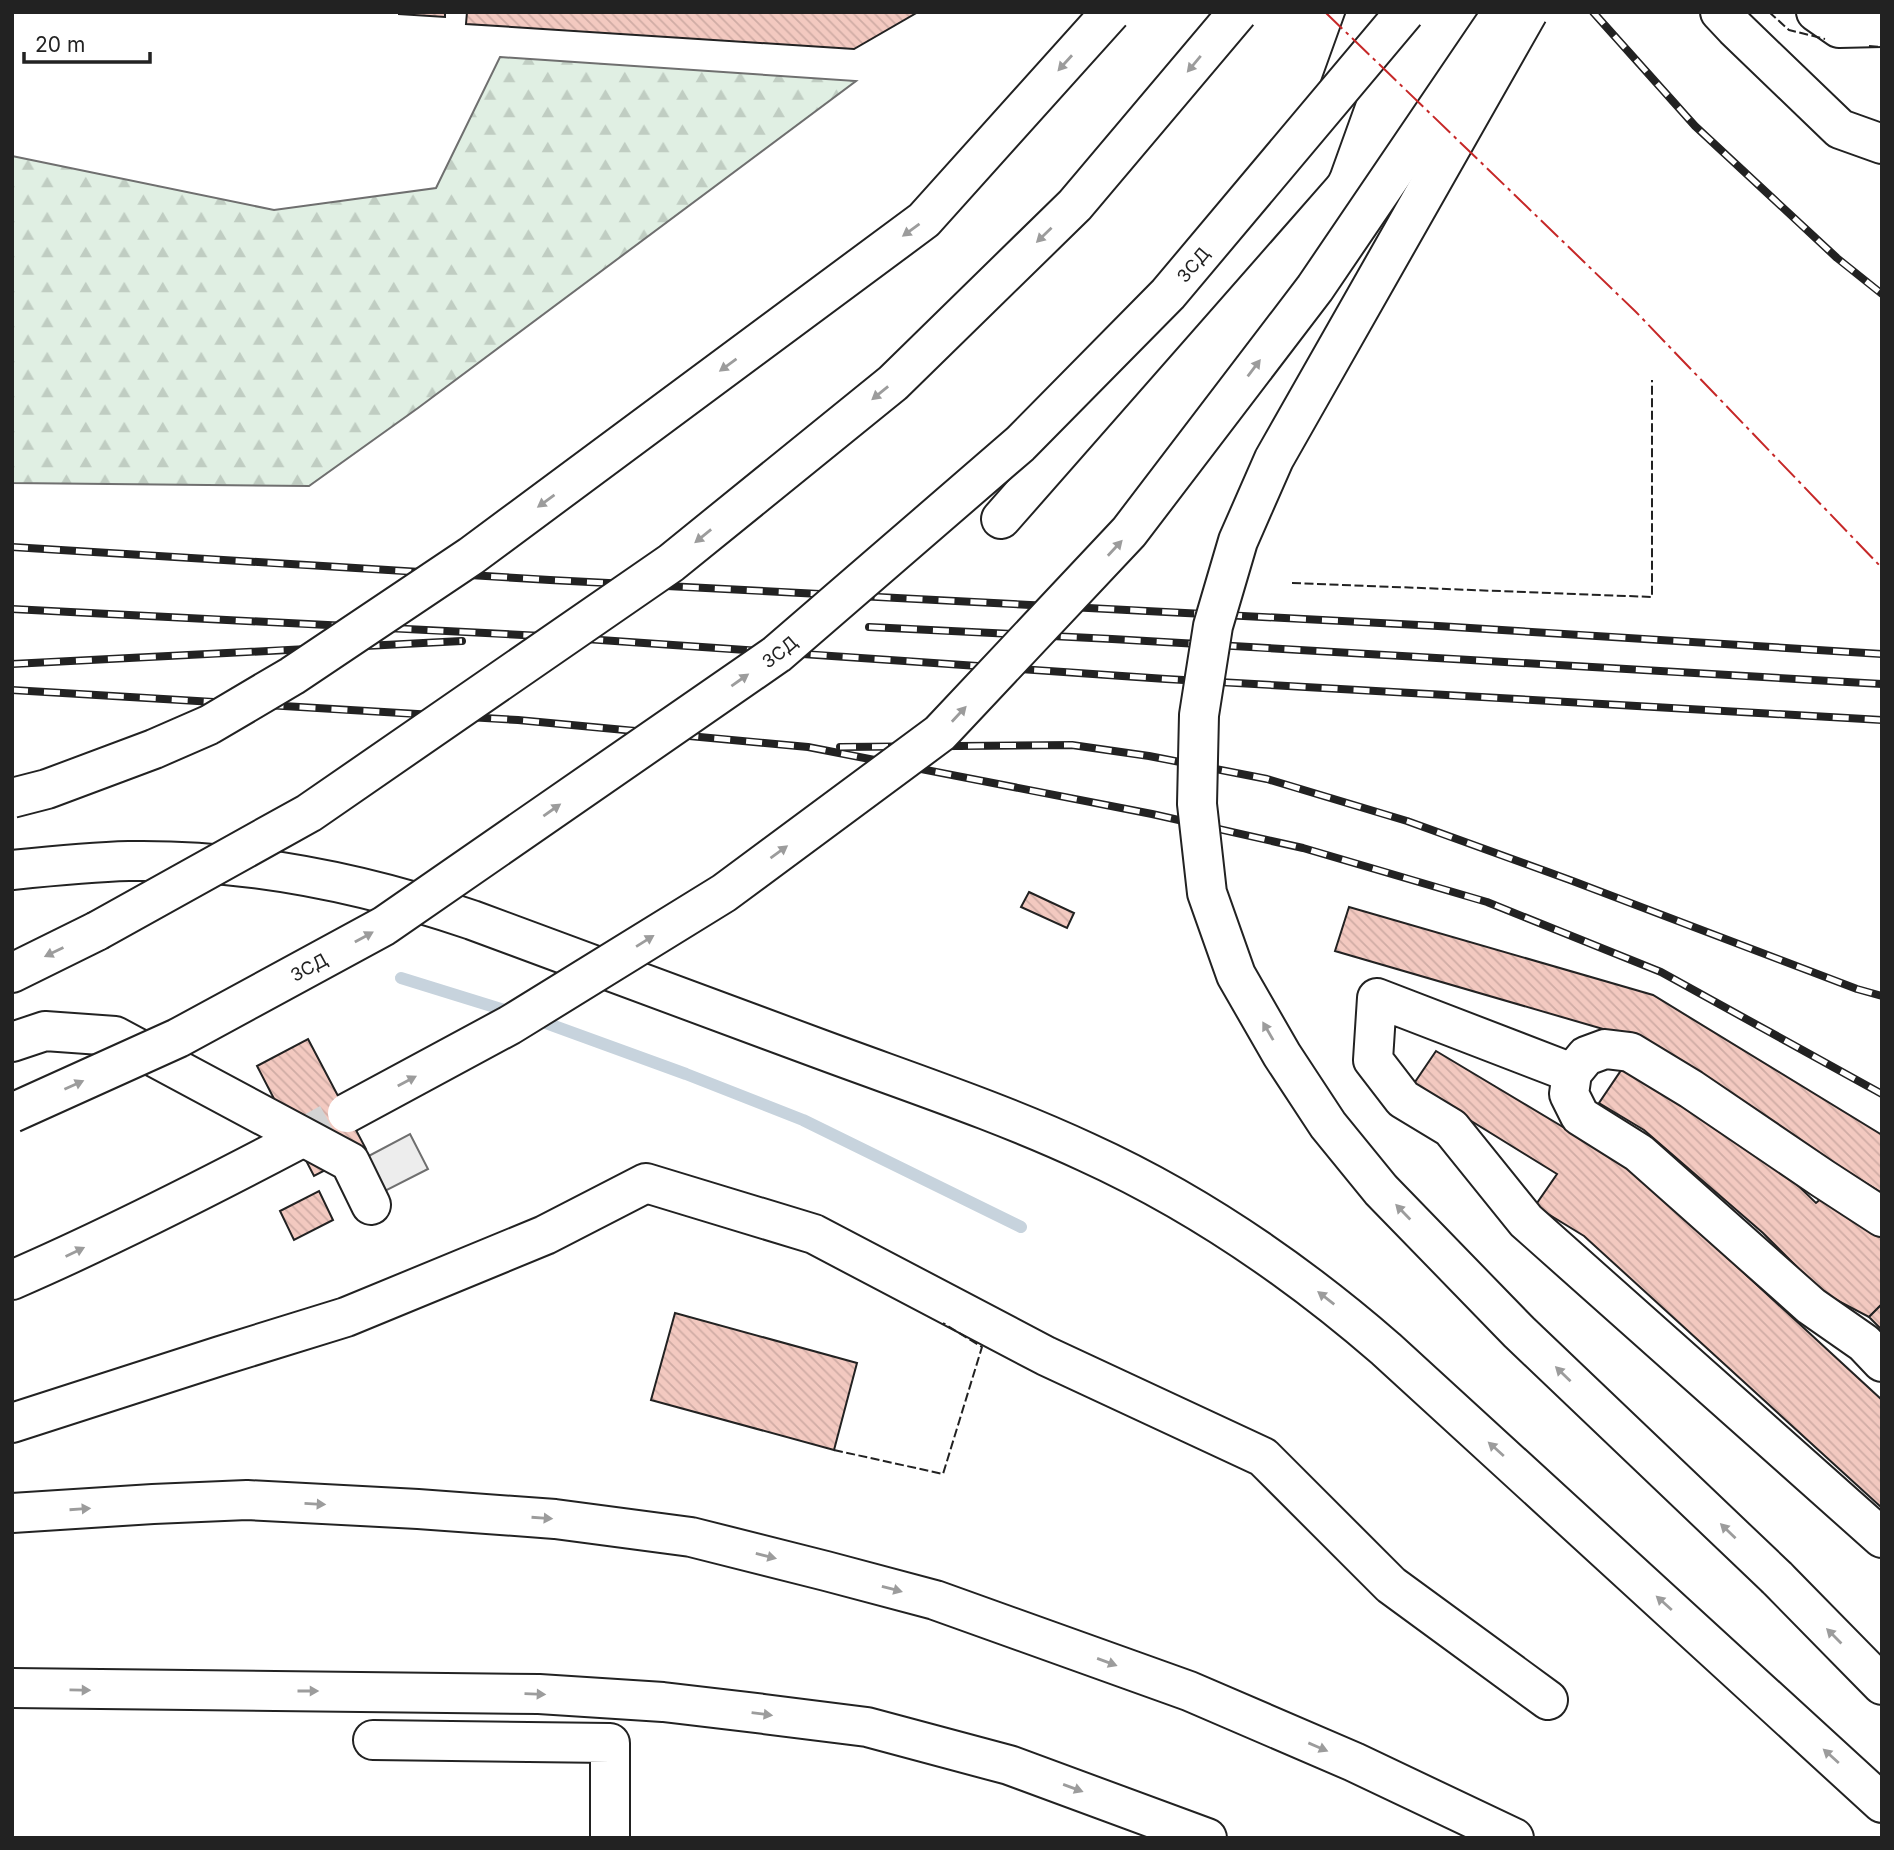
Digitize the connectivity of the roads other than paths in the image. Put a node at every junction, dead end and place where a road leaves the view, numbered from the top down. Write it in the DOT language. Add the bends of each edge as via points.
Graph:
graph roads {
  1 [pos="1111,12"];
  2 [pos="1238,12"];
  3 [pos="1367,12"];
  4 [pos="1405,12"];
  5 [pos="1502,12"];
  6 [pos="1528,12"];
  7 [pos="1720,12"];
  8 [pos="1816,12"];
  9 [pos="1882,27"];
  10 [pos="1882,144"];
  11 [pos="1001,519"];
  12 [pos="12,798"];
  13 [pos="12,870"];
  14 [pos="12,973"];
  15 [pos="12,1042"];
  16 [pos="1572,1073"];
  17 [pos="347,1113"];
  18 [pos="12,1114"];
  19 [pos="296,1140"];
  20 [pos="370,1205"];
  21 [pos="1882,1217"];
  22 [pos="12,1280"];
  23 [pos="1882,1362"];
  24 [pos="12,1423"];
  25 [pos="12,1513"];
  26 [pos="1882,1538"];
  27 [pos="1882,1685"];
  28 [pos="12,1688"];
  29 [pos="1548,1700"];
  30 [pos="373,1740"];
  31 [pos="1882,1802"];
  32 [pos="610,1838"];
  33 [pos="1207,1838"];
  34 [pos="1514,1838"];
  1 -- 12 [label="main road, one-way, bridge" via="924,220 471,556 292,676 209,725 47,789"];
  2 -- 14 [label="main road, one-way, bridge" via="1075,205 903,373 671,563 309,813"];
  3 -- 11 [label="main road" via="1312,164"];
  18 -- 4 [label="main road, ЗСД, one-way, bridge" via="178,1038 384,926 777,654 1020,444 1168,294"];
  17 -- 5 [label="main road, one-way, bridge" via="510,1025 724,893 940,733 1129,532 1315,288"];
  27 -- 6 [label="main road, one-way, bridge" via="1777,1578 1519,1332 1381,1190 1337,1136 1282,1055 1236,975 1207,893 1197,804 1199,715 1213,626 1238,541 1274,459"];
  7 -- 10 [label="main road" via="1840,129"];
  8 -- 9 [label="main road" via="1839,28"];
  31 -- 13 [label="main road, one-way" via="1347,1315 1233,1233 1133,1175 979,1108 472,920 377,890 279,871 180,862"];
  15 -- 20 [label="main road" via="45,1031 115,1036 350,1162"];
  16 -- 21 [label="main road" via="1586,1056 1605,1049 1630,1052"];
  16 -- 23 [label="main road" via="1569,1094 1580,1116 1639,1153 1811,1306 1864,1343"];
  16 -- 26 [label="main road" via="1377,998 1373,1060 1403,1099 1451,1128 1526,1221"];
  22 -- 19 [label="main road, one-way" via="195,1194"];
  24 -- 29 [label="main road" via="346,1317 545,1235 646,1183 814,1234 1046,1356 1263,1457 1391,1585"];
  25 -- 34 [label="main road, one-way" via="247,1500 555,1519 691,1537 935,1600 1189,1691"];
  28 -- 33 [label="main road, one-way" via="539,1694 663,1702 867,1727 1009,1765"];
  30 -- 32 [label="main road" via="610,1744"];
}
